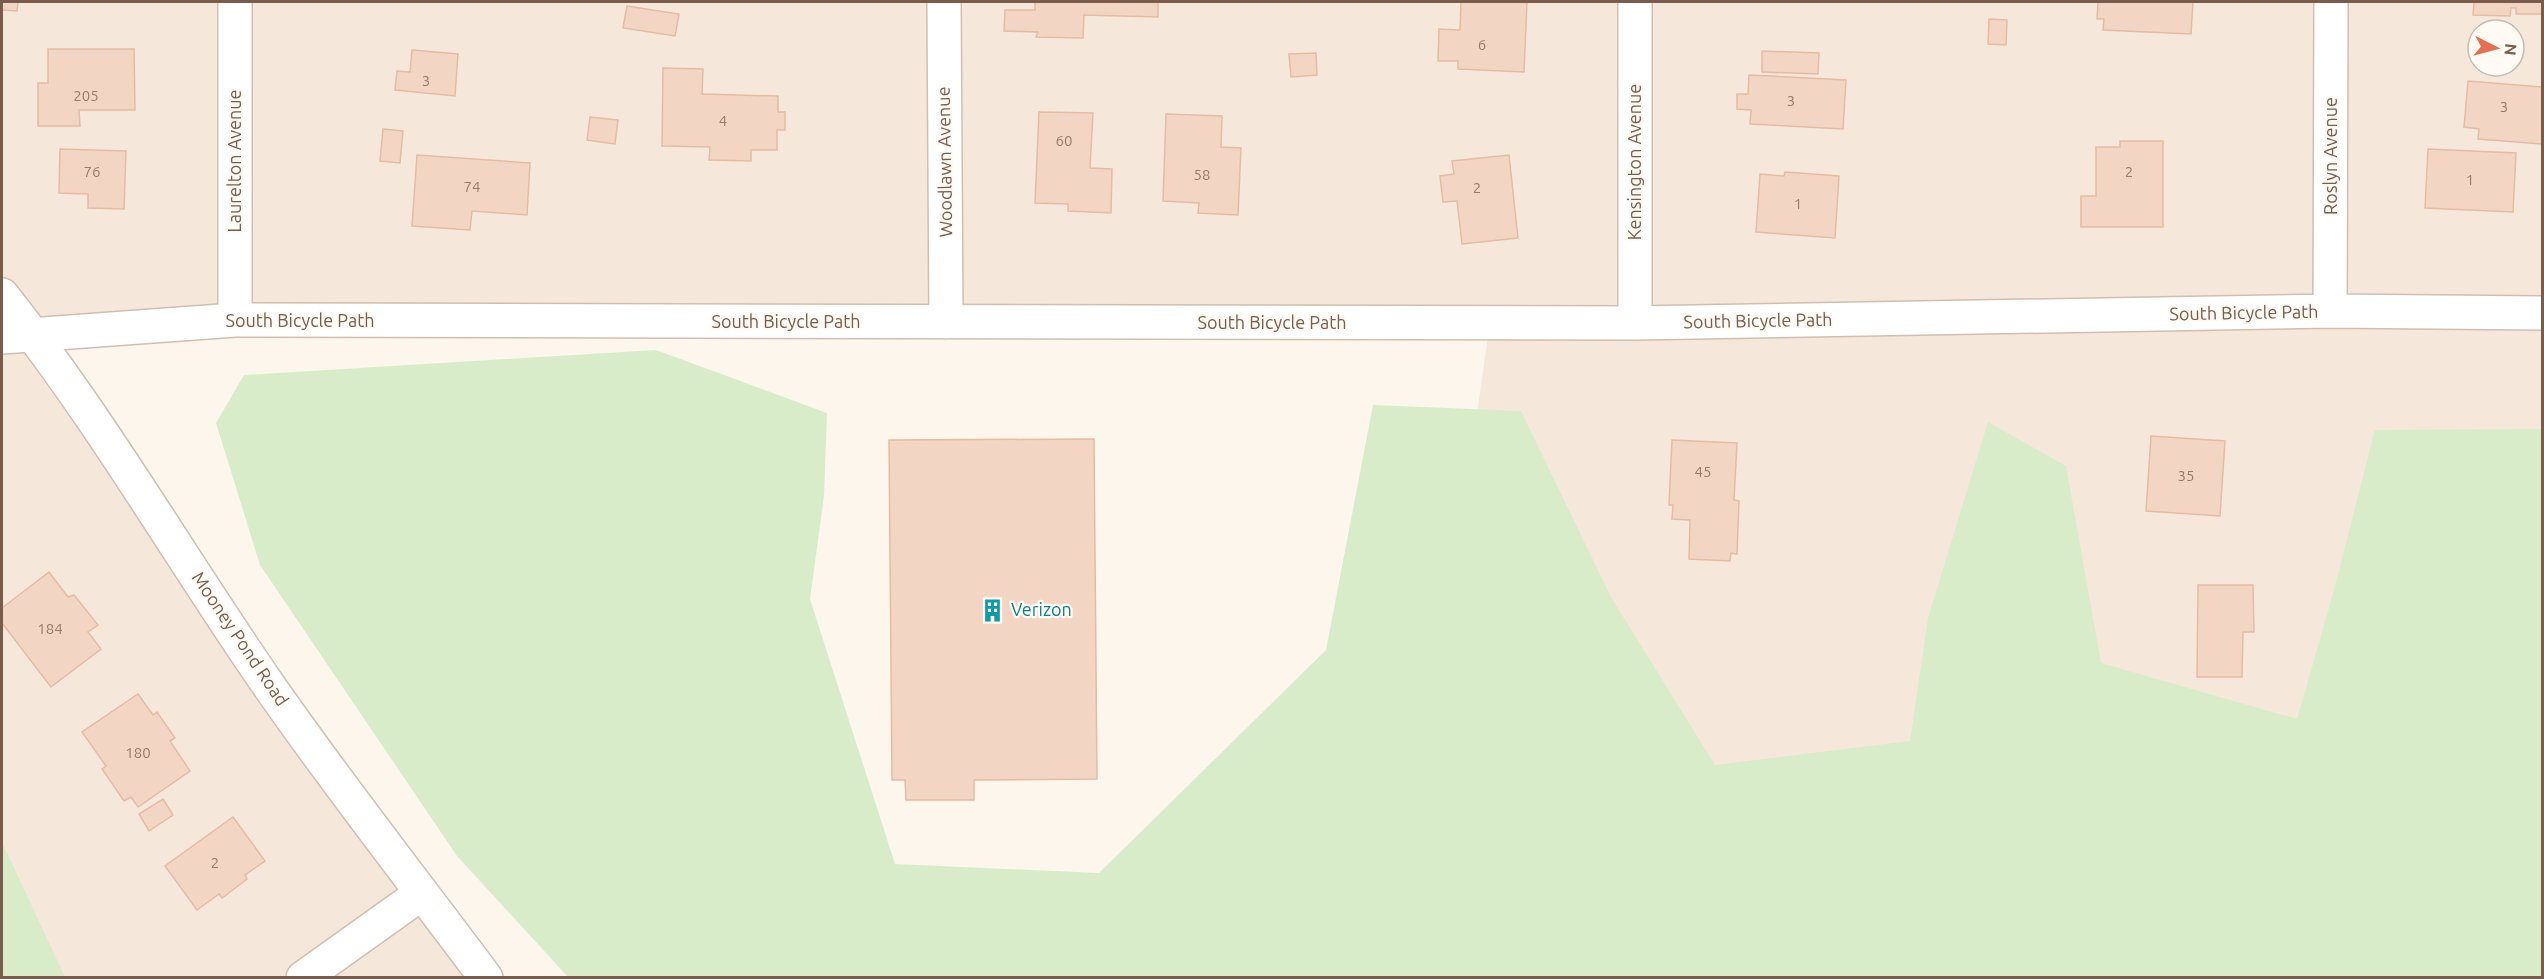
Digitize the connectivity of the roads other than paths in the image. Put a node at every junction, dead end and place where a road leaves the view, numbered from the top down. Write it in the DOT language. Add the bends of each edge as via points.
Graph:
graph roads {
  1 [pos="235,2"];
  2 [pos="944,2"];
  3 [pos="1635,2"];
  4 [pos="2331,2"];
  5 [pos="2,295"];
  6 [pos="2330,311"];
  7 [pos="2542,313"];
  8 [pos="235,320"];
  9 [pos="946,322"];
  10 [pos="1635,323"];
  11 [pos="34,335"];
  12 [pos="2,337"];
  13 [pos="422,893"];
  14 [pos="303,978"];
  15 [pos="486,978"];
  1 -- 8 [label="street, Laurelton Avenue"];
  2 -- 9 [label="street, Woodlawn Avenue"];
  3 -- 10 [label="street, Kensington Avenue"];
  4 -- 6 [label="street, Roslyn Avenue"];
  5 -- 11 [label="street, Mooney Pond Road"];
  6 -- 7 [label="street, South Bicycle Path"];
  6 -- 10 [label="street, South Bicycle Path"];
  8 -- 9 [label="street, South Bicycle Path"];
  8 -- 11 [label="street, South Bicycle Path"];
  9 -- 10 [label="street, South Bicycle Path"];
  11 -- 12 [label="street, South Bicycle Path"];
  11 -- 13 [label="street, Mooney Pond Road" via="268,684"];
  13 -- 14 [label="street"];
  13 -- 15 [label="street, Mooney Pond Road"];
}
